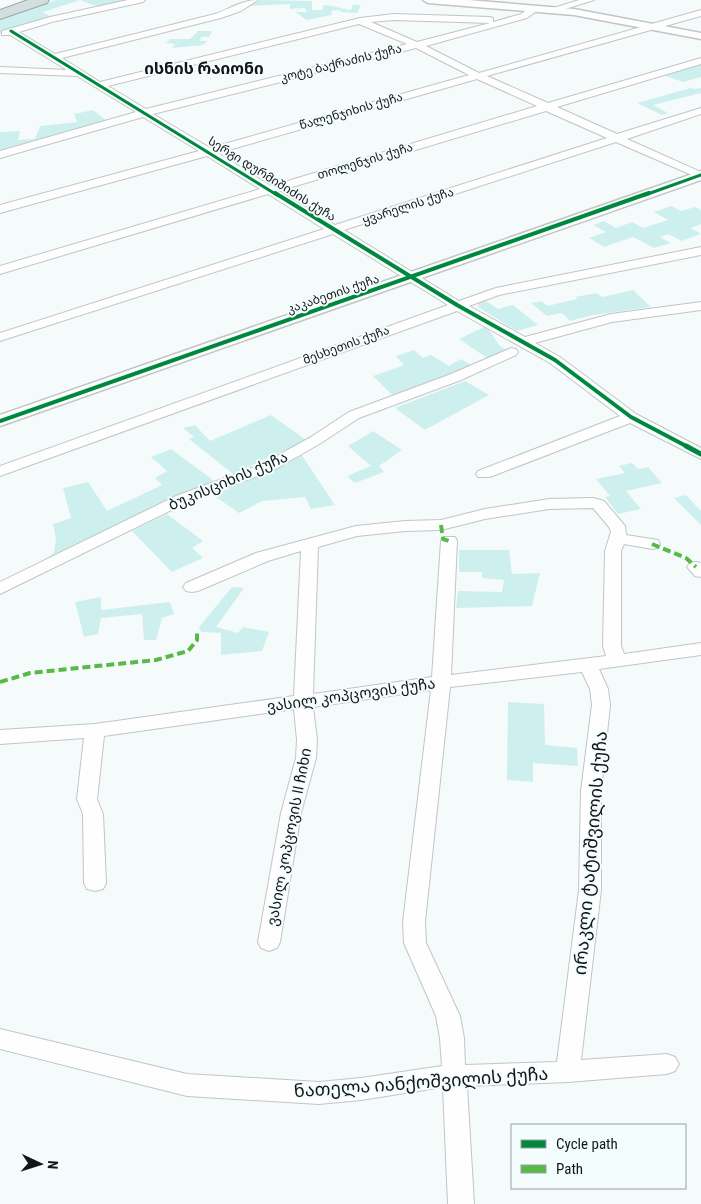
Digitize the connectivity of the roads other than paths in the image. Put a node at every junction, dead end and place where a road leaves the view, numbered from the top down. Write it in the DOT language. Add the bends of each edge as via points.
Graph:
graph roads {
  1 [pos="42,0"];
  2 [pos="140,0"];
  3 [pos="253,0"];
  4 [pos="428,0"];
  5 [pos="589,0"];
  6 [pos="446,1"];
  7 [pos="535,8"];
  8 [pos="552,10"];
  9 [pos="701,14"];
  10 [pos="0,15"];
  11 [pos="515,19"];
  12 [pos="360,21"];
  13 [pos="654,26"];
  14 [pos="6,33"];
  15 [pos="701,36"];
  16 [pos="417,44"];
  17 [pos="53,57"];
  18 [pos="701,61"];
  19 [pos="0,70"];
  20 [pos="79,73"];
  21 [pos="478,76"];
  22 [pos="99,85"];
  23 [pos="548,107"];
  24 [pos="701,111"];
  25 [pos="144,112"];
  26 [pos="617,138"];
  27 [pos="208,152"];
  28 [pos="0,155"];
  29 [pos="701,175"];
  30 [pos="269,190"];
  31 [pos="0,209"];
  32 [pos="335,230"];
  33 [pos="701,252"];
  34 [pos="0,270"];
  35 [pos="412,277"];
  36 [pos="457,305"];
  37 [pos="701,306"];
  38 [pos="0,337"];
  39 [pos="524,342"];
  40 [pos="511,352"];
  41 [pos="631,417"];
  42 [pos="0,421"];
  43 [pos="701,454"];
  44 [pos="0,471"];
  45 [pos="484,474"];
  46 [pos="617,538"];
  47 [pos="449,541"];
  48 [pos="652,544"];
  49 [pos="310,545"];
  50 [pos="192,587"];
  51 [pos="0,589"];
  52 [pos="701,648"];
  53 [pos="617,661"];
  54 [pos="588,665"];
  55 [pos="441,682"];
  56 [pos="303,702"];
  57 [pos="95,731"];
  58 [pos="0,737"];
  59 [pos="95,883"];
  60 [pos="269,942"];
  61 [pos="0,1039"];
  62 [pos="667,1064"];
  63 [pos="568,1072"];
  64 [pos="454,1078"];
  65 [pos="460,1204"];
  1 -- 10 [label="highway"];
  2 -- 14 [label="street"];
  3 -- 17 [label="street" via="218,16"];
  4 -- 6 [label="street"];
  5 -- 8 [label="street"];
  6 -- 7 [label="street"];
  7 -- 8 [label="street"];
  7 -- 11 [label="street, კოტე ბაქრაძის ქუჩა" via="530,14"];
  8 -- 13 [label="street"];
  9 -- 13 [label="street, წალენჯიხის ქუჩა"];
  11 -- 12 [label="street" via="394,17"];
  11 -- 16 [label="street, კოტე ბაქრაძის ქუჩა"];
  12 -- 16 [label="street"];
  12 -- 22 [label="street"];
  13 -- 15 [label="street"];
  13 -- 21 [label="street, წალენჯიხის ქუჩა"];
  14 -- 17 [label="street, სერგი დურმიშიძის ქუჩა"];
  16 -- 21 [label="street"];
  16 -- 25 [label="street, კოტე ბაქრაძის ქუჩა"];
  17 -- 20 [label="street, სერგი დურმიშიძის ქუჩა"];
  18 -- 23 [label="street, თოლენჯის ქუჩა"];
  19 -- 20 [label="street"];
  20 -- 22 [label="street, სერგი დურმიშიძის ქუჩა"];
  21 -- 23 [label="street"];
  21 -- 27 [label="street, წალენჯიხის ქუჩა"];
  22 -- 25 [label="street, სერგი დურმიშიძის ქუჩა"];
  23 -- 26 [label="street"];
  23 -- 30 [label="street, თოლენჯის ქუჩა"];
  24 -- 26 [label="street, ყვარელის ქუჩა"];
  25 -- 27 [label="street, სერგი დურმიშიძის ქუჩა"];
  25 -- 28 [label="street, კოტე ბაქრაძის ქუჩა"];
  26 -- 29 [label="street"];
  26 -- 32 [label="street, ყვარელის ქუჩა"];
  27 -- 30 [label="street, სერგი დურმიშიძის ქუჩა"];
  27 -- 31 [label="street, წალენჯიხის ქუჩა"];
  29 -- 35 [label="street, კაკაბეთის ქუჩა"];
  30 -- 32 [label="street, სერგი დურმიშიძის ქუჩა"];
  30 -- 34 [label="street, თოლენჯის ქუჩა"];
  32 -- 35 [label="street, სერგი დურმიშიძის ქუჩა"];
  32 -- 38 [label="street, ყვარელის ქუჩა"];
  33 -- 36 [label="street, მესხეთის ქუჩა" via="525,284"];
  35 -- 36 [label="street, სერგი დურმიშიძის ქუჩა"];
  35 -- 42 [label="street, კაკაბეთის ქუჩა"];
  36 -- 39 [label="street, სერგი დურმიშიძის ქუჩა"];
  36 -- 44 [label="street, მესხეთის ქუჩა"];
  37 -- 39 [label="street" via="611,318"];
  39 -- 41 [label="street, სერგი დურმიშიძის ქუჩა"];
  40 -- 51 [label="street, ბუკისციხის ქუჩა" via="456,378 354,415 268,467 182,500"];
  41 -- 43 [label="street, სერგი დურმიშიძის ქუჩა"];
  41 -- 45 [label="street"];
  46 -- 48 [label="street"];
  46 -- 49 [label="street" via="617,526 598,504 586,502 485,514 441,525 356,532"];
  46 -- 53 [label="street" via="613,551 612,646"];
  47 -- 55 [label="street"];
  49 -- 50 [label="street" via="262,557"];
  49 -- 56 [label="street, ვასილ კოპცოვის II ჩიხი"];
  52 -- 53 [label="street, ვასილ კოპცოვის ქუჩა"];
  53 -- 54 [label="street, ვასილ კოპცოვის ქუჩა"];
  54 -- 55 [label="street, ვასილ კოპცოვის ქუჩა"];
  54 -- 63 [label="street, ირაკლი ტატიშვილის ქუჩა" via="599,689 601,704 591,791 590,890"];
  55 -- 56 [label="street, ვასილ კოპცოვის ქუჩა"];
  55 -- 64 [label="street" via="414,922 415,943 448,1016"];
  56 -- 57 [label="street, ვასილ კოპცოვის ქუჩა"];
  56 -- 60 [label="street, ვასილ კოპცოვის II ჩიხი" via="306,758 291,812"];
  57 -- 58 [label="street, ვასილ კოპცოვის ქუჩა"];
  57 -- 59 [label="street" via="87,799 93,814"];
  61 -- 64 [label="street, ნათელა იანქოშვილის ქუჩა" via="209,1088 319,1093 436,1077"];
  62 -- 63 [label="street, ნათელა იანქოშვილის ქუჩა"];
  63 -- 64 [label="street, ნათელა იანქოშვილის ქუჩა"];
  64 -- 65 [label="street"];
}
